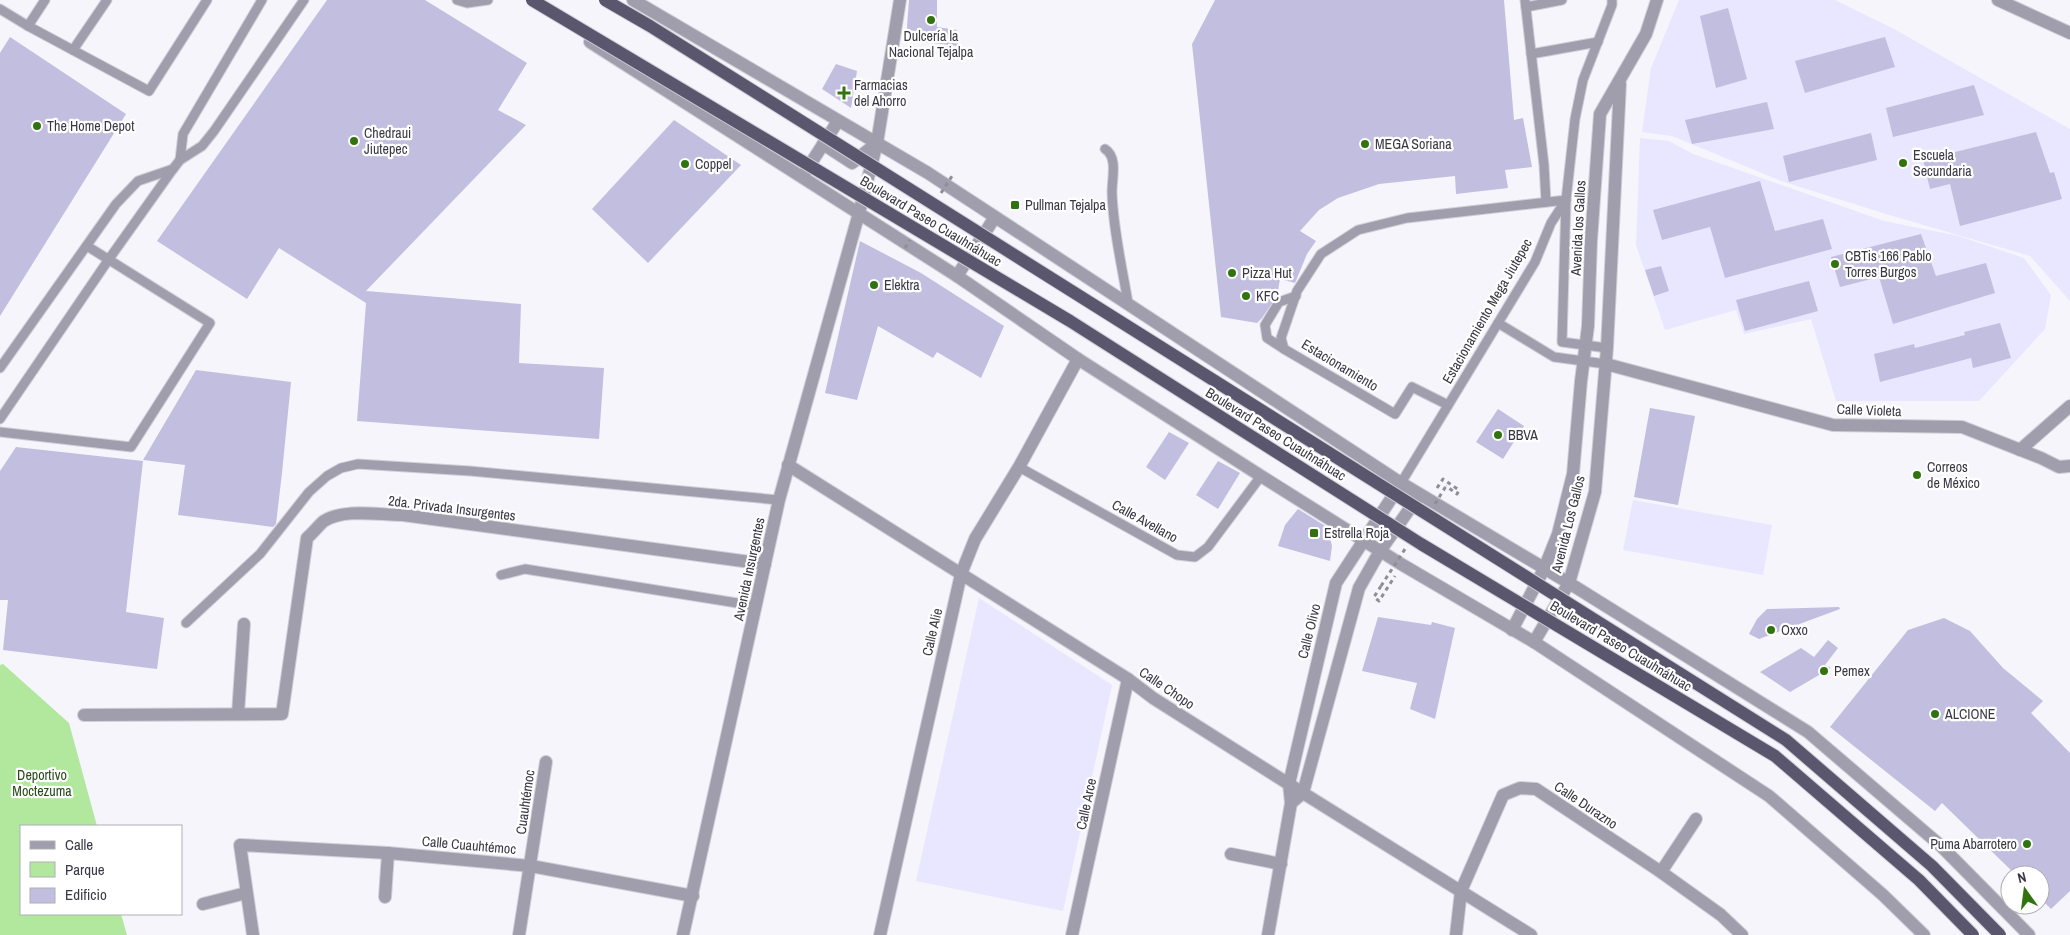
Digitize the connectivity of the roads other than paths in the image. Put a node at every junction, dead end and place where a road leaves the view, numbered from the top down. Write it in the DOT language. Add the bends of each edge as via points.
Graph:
graph roads {
  1 [pos="45,0"];
  2 [pos="106,0"];
  3 [pos="207,0"];
  4 [pos="262,0"];
  5 [pos="304,0"];
  6 [pos="457,0"];
  7 [pos="488,0"];
  8 [pos="524,0"];
  9 [pos="532,0"];
  10 [pos="605,0"];
  11 [pos="633,0"];
  12 [pos="900,0"];
  13 [pos="1562,0"];
  14 [pos="1612,0"];
  15 [pos="1656,0"];
  16 [pos="1998,0"];
  17 [pos="1525,3"];
  18 [pos="0,9"];
  19 [pos="28,26"];
  20 [pos="2070,33"];
  21 [pos="1598,42"];
  22 [pos="73,50"];
  23 [pos="1531,54"];
  24 [pos="1620,82"];
  25 [pos="838,121"];
  26 [pos="877,143"];
  27 [pos="824,144"];
  28 [pos="1105,149"];
  29 [pos="180,160"];
  30 [pos="173,169"];
  31 [pos="803,176"];
  32 [pos="1566,200"];
  33 [pos="1546,202"];
  34 [pos="859,213"];
  35 [pos="995,217"];
  36 [pos="87,246"];
  37 [pos="109,259"];
  38 [pos="957,276"];
  39 [pos="1296,296"];
  40 [pos="1128,303"];
  41 [pos="1498,323"];
  42 [pos="1585,346"];
  43 [pos="1608,348"];
  44 [pos="1284,349"];
  45 [pos="1078,359"];
  46 [pos="1584,360"];
  47 [pos="0,368"];
  48 [pos="1606,369"];
  49 [pos="1581,381"];
  50 [pos="1448,405"];
  51 [pos="2070,406"];
  52 [pos="0,419"];
  53 [pos="0,432"];
  54 [pos="2020,450"];
  55 [pos="788,465"];
  56 [pos="2070,466"];
  57 [pos="1019,467"];
  58 [pos="1261,476"];
  59 [pos="1401,483"];
  60 [pos="1419,494"];
  61 [pos="779,500"];
  62 [pos="1363,541"];
  63 [pos="1380,551"];
  64 [pos="765,564"];
  65 [pos="1544,569"];
  66 [pos="961,574"];
  67 [pos="501,576"];
  68 [pos="1569,584"];
  69 [pos="756,606"];
  70 [pos="186,623"];
  71 [pos="244,624"];
  72 [pos="1512,630"];
  73 [pos="1534,642"];
  74 [pos="1128,680"];
  75 [pos="84,714"];
  76 [pos="238,714"];
  77 [pos="546,762"];
  78 [pos="1289,784"];
  79 [pos="1303,793"];
  80 [pos="1292,803"];
  81 [pos="1696,819"];
  82 [pos="388,853"];
  83 [pos="1231,854"];
  84 [pos="1281,864"];
  85 [pos="531,866"];
  86 [pos="1662,872"];
  87 [pos="1461,892"];
  88 [pos="246,893"];
  89 [pos="693,896"];
  90 [pos="384,897"];
  91 [pos="203,904"];
  92 [pos="253,935"];
  93 [pos="519,935"];
  94 [pos="683,935"];
  95 [pos="880,935"];
  96 [pos="1072,935"];
  97 [pos="1268,935"];
  98 [pos="1456,935"];
  99 [pos="1531,935"];
  100 [pos="1742,935"];
  101 [pos="1924,935"];
  102 [pos="1973,935"];
  103 [pos="2000,935"];
  104 [pos="2029,935"];
  1 -- 19 [label="lane"];
  2 -- 22 [label="lane"];
  3 -- 22 [label="lane" via="148,91"];
  4 -- 29 [label="lane" via="183,134"];
  5 -- 29 [label="lane" via="214,131 202,146"];
  6 -- 7 [label="lane" via="467,3"];
  8 -- 31 [label="street"];
  9 -- 102 [label="main road, Boulevard Paseo Cuauhnáhuac, bridge" via="1070,320 1421,544 1775,756 1918,880"];
  10 -- 103 [label="main road, Boulevard Paseo Cuauhnáhuac, bridge" via="1786,740 1932,866"];
  11 -- 25 [label="street, Boulevard Paseo Cuauhnáhuac"];
  12 -- 26 [label="street, Avenida Insurgentes"];
  13 -- 17 [label="lane"];
  14 -- 21 [label="lane, Estacionamiento Mega Jiutepec"];
  15 -- 24 [label="street, Avenida los Gallos" via="1646,34"];
  16 -- 20 [label="street"];
  17 -- 23 [label="lane"];
  18 -- 19 [label="lane"];
  19 -- 22 [label="lane"];
  21 -- 23 [label="lane"];
  21 -- 32 [label="lane, Estacionamiento Mega Jiutepec" via="1583,80 1575,119"];
  23 -- 33 [label="lane"];
  24 -- 42 [label="street, Avenida los Gallos" via="1600,114"];
  24 -- 43 [label="street, Avenida los Gallos"];
  25 -- 26 [label="street, Boulevard Paseo Cuauhnáhuac"];
  25 -- 27 [label="street"];
  26 -- 27 [label="street" via="852,163"];
  26 -- 34 [label="street, Avenida Insurgentes"];
  26 -- 35 [label="street, Boulevard Paseo Cuauhnáhuac"];
  27 -- 31 [label="street"];
  28 -- 40 [label="lane" via="1113,158 1112,193"];
  29 -- 30 [label="lane"];
  30 -- 36 [label="lane" via="138,182 116,204"];
  30 -- 37 [label="lane"];
  31 -- 34 [label="street"];
  32 -- 33 [label="lane, Estacionamiento"];
  32 -- 41 [label="lane, Estacionamiento Mega Jiutepec" via="1535,262"];
  32 -- 42 [label="lane" via="1562,342"];
  33 -- 39 [label="lane, Estacionamiento" via="1407,218 1358,230 1321,254"];
  34 -- 38 [label="street"];
  34 -- 55 [label="street, Avenida Insurgentes"];
  35 -- 38 [label="street"];
  35 -- 40 [label="street, Boulevard Paseo Cuauhnáhuac"];
  36 -- 37 [label="lane"];
  36 -- 47 [label="lane"];
  37 -- 52 [label="lane"];
  37 -- 53 [label="lane" via="210,323 132,447"];
  38 -- 45 [label="street"];
  39 -- 44 [label="lane, Estacionamiento" via="1281,338"];
  39 -- 44 [label="lane" via="1279,302 1265,325 1267,338"];
  40 -- 59 [label="street, Boulevard Paseo Cuauhnáhuac"];
  41 -- 46 [label="lane" via="1554,357"];
  41 -- 50 [label="lane, Estacionamiento Mega Jiutepec"];
  42 -- 43 [label="lane"];
  42 -- 46 [label="street, Avenida los Gallos"];
  43 -- 48 [label="street, Avenida los Gallos"];
  44 -- 50 [label="lane, Estacionamiento" via="1395,414 1412,387"];
  45 -- 57 [label="street, Calle Alie"];
  45 -- 58 [label="street"];
  46 -- 48 [label="lane"];
  46 -- 49 [label="street, Avenida los Gallos"];
  48 -- 54 [label="street, Calle Violeta" via="1833,425 1962,427"];
  48 -- 68 [label="street, Avenida Los Gallos" via="1595,492"];
  49 -- 65 [label="street, Avenida Los Gallos" via="1573,474 1558,534"];
  50 -- 59 [label="lane, Estacionamiento Mega Jiutepec"];
  51 -- 54 [label="street"];
  54 -- 56 [label="street, Calle Violeta" via="2059,467"];
  55 -- 61 [label="street, Avenida Insurgentes"];
  55 -- 66 [label="street, Calle Chopo"];
  57 -- 58 [label="lane, Calle Avellano" via="1177,555 1195,557 1208,547"];
  57 -- 66 [label="street, Calle Alie" via="975,539"];
  58 -- 62 [label="street"];
  59 -- 60 [label="street, Boulevard Paseo Cuauhnáhuac"];
  59 -- 62 [label="street, Calle Olivo"];
  60 -- 63 [label="street"];
  60 -- 65 [label="street, Boulevard Paseo Cuauhnáhuac"];
  61 -- 64 [label="street, Avenida Insurgentes"];
  61 -- 70 [label="lane" via="470,471 358,464 340,468 309,492 260,554"];
  62 -- 63 [label="street"];
  62 -- 78 [label="street, Calle Olivo" via="1336,583"];
  63 -- 72 [label="street"];
  63 -- 79 [label="street" via="1359,588"];
  64 -- 69 [label="street, Avenida Insurgentes"];
  64 -- 76 [label="street, 2da. Privada Insurgentes" via="403,515 336,516 324,522 308,538 282,714"];
  65 -- 68 [label="street, Boulevard Paseo Cuauhnáhuac"];
  65 -- 72 [label="street, Avenida Los Gallos"];
  66 -- 74 [label="street, Calle Chopo"];
  66 -- 95 [label="street, Calle Alie"];
  67 -- 69 [label="lane" via="525,569"];
  68 -- 73 [label="street, Avenida Los Gallos"];
  68 -- 104 [label="street, Boulevard Paseo Cuauhnáhuac" via="1808,732 1940,845"];
  69 -- 89 [label="street, Avenida Insurgentes"];
  71 -- 76 [label="street"];
  72 -- 73 [label="street"];
  73 -- 101 [label="street" via="1769,796"];
  74 -- 78 [label="street, Calle Chopo"];
  74 -- 96 [label="street, Calle Arce"];
  75 -- 76 [label="street, 2da. Privada Insurgentes"];
  77 -- 85 [label="street, Cuauhtémoc"];
  78 -- 79 [label="street, Calle Chopo"];
  78 -- 80 [label="street, Calle Olivo"];
  79 -- 80 [label="street"];
  79 -- 87 [label="street, Calle Chopo"];
  80 -- 84 [label="street, Calle Olivo"];
  81 -- 86 [label="street"];
  82 -- 85 [label="street, Calle Cuauhtémoc"];
  82 -- 88 [label="street, Calle Cuauhtémoc" via="240,845"];
  82 -- 90 [label="street"];
  83 -- 84 [label="street"];
  84 -- 97 [label="street, Calle Olivo"];
  85 -- 89 [label="street, Calle Cuauhtémoc"];
  85 -- 93 [label="street, Cuauhtémoc"];
  86 -- 87 [label="street, Calle Durazno" via="1536,789 1520,788 1503,795"];
  86 -- 100 [label="street, Calle Durazno" via="1721,915"];
  87 -- 98 [label="street, Calle Durazno"];
  87 -- 99 [label="street, Calle Chopo"];
  88 -- 91 [label="street"];
  88 -- 92 [label="street"];
  89 -- 94 [label="street, Avenida Insurgentes"];
}
